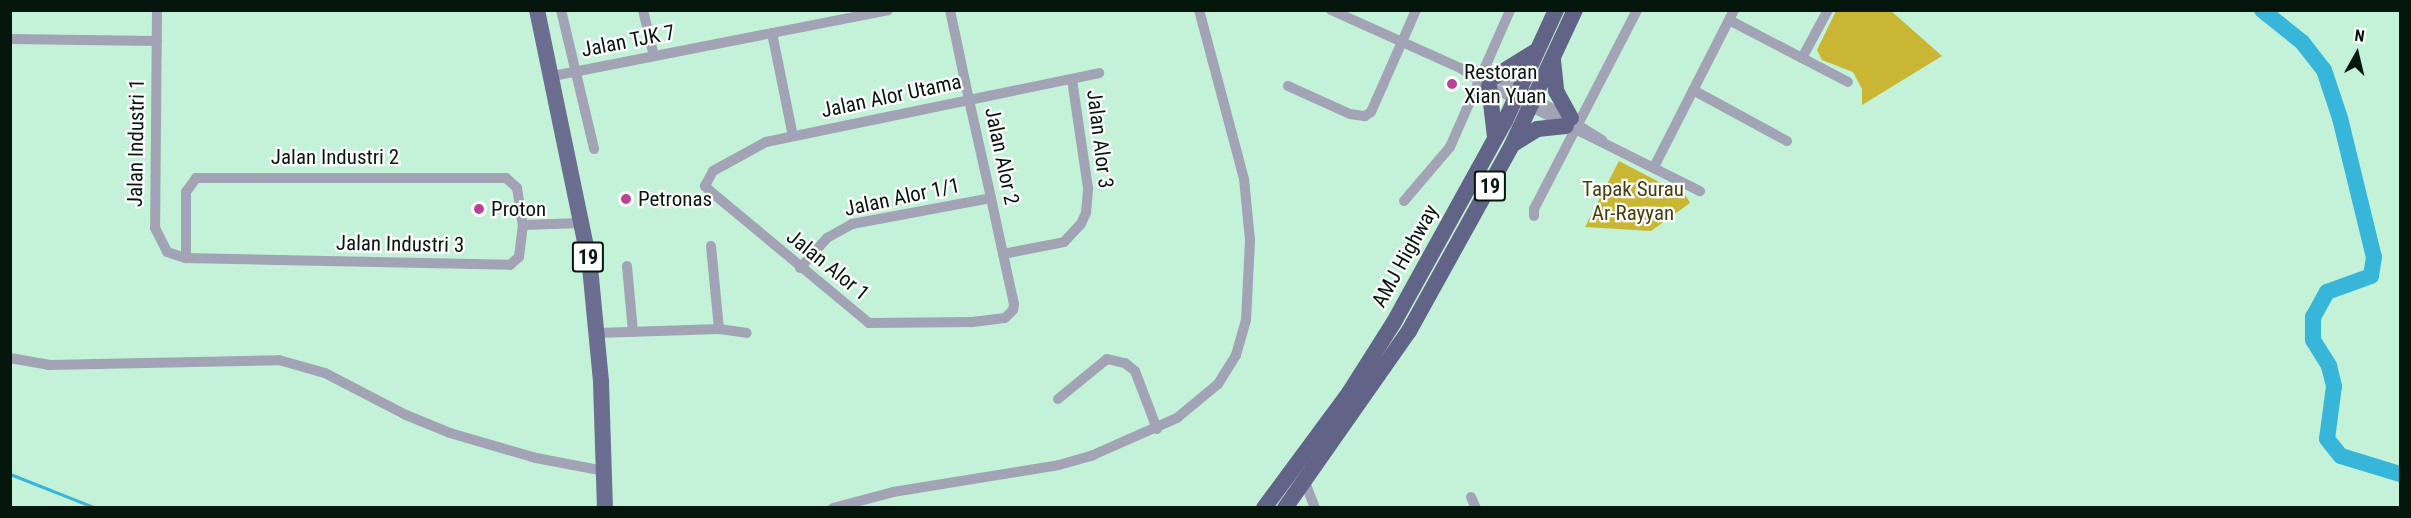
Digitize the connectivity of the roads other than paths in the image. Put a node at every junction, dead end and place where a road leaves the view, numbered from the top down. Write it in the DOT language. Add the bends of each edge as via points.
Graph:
graph roads {
  1 [pos="157,10"];
  2 [pos="537,10"];
  3 [pos="561,10"];
  4 [pos="643,10"];
  5 [pos="950,10"];
  6 [pos="1199,10"];
  7 [pos="1331,10"];
  8 [pos="1416,10"];
  9 [pos="1510,10"];
  10 [pos="1556,10"];
  11 [pos="1575,10"];
  12 [pos="1638,10"];
  13 [pos="1828,10"];
  14 [pos="886,11"];
  15 [pos="1731,15"];
  16 [pos="772,33"];
  17 [pos="10,39"];
  18 [pos="157,40"];
  19 [pos="1402,42"];
  20 [pos="1545,53"];
  21 [pos="654,56"];
  22 [pos="1802,58"];
  23 [pos="575,71"];
  24 [pos="1099,73"];
  25 [pos="553,76"];
  26 [pos="1072,79"];
  27 [pos="1486,79"];
  28 [pos="1848,82"];
  29 [pos="1288,86"];
  30 [pos="1693,90"];
  31 [pos="1518,94"];
  32 [pos="969,100"];
  33 [pos="1533,102"];
  34 [pos="1574,124"];
  35 [pos="793,136"];
  36 [pos="1495,141"];
  37 [pos="1787,141"];
  38 [pos="1512,145"];
  39 [pos="594,149"];
  40 [pos="1654,167"];
  41 [pos="705,186"];
  42 [pos="1700,191"];
  43 [pos="991,198"];
  44 [pos="1404,201"];
  45 [pos="1534,216"];
  46 [pos="582,223"];
  47 [pos="523,225"];
  48 [pos="711,246"];
  49 [pos="1003,254"];
  50 [pos="186,258"];
  51 [pos="627,267"];
  52 [pos="800,268"];
  53 [pos="1013,310"];
  54 [pos="719,329"];
  55 [pos="633,332"];
  56 [pos="597,333"];
  57 [pos="747,333"];
  58 [pos="10,358"];
  59 [pos="1058,399"];
  60 [pos="1158,429"];
  61 [pos="604,471"];
  62 [pos="1305,482"];
  63 [pos="605,507"];
  64 [pos="833,507"];
  65 [pos="1264,507"];
  66 [pos="1285,507"];
  67 [pos="1315,507"];
  1 -- 18 [label="street, Jalan Industri 1"];
  2 -- 25 [label="main road, 19"];
  3 -- 23 [label="street"];
  4 -- 21 [label="street"];
  5 -- 32 [label="street, Jalan Alor 2"];
  6 -- 60 [label="street" via="1244,179 1250,240 1249,302 1236,355 1218,384"];
  7 -- 19 [label="street"];
  8 -- 19 [label="street"];
  9 -- 27 [label="street"];
  10 -- 20 [label="highway, AMJ Highway / 19"];
  11 -- 20 [label="highway, AMJ Highway / 19"];
  12 -- 34 [label="street"];
  13 -- 22 [label="street"];
  14 -- 16 [label="street, Jalan TJK 7"];
  15 -- 22 [label="street"];
  15 -- 30 [label="street"];
  16 -- 21 [label="street, Jalan TJK 7"];
  16 -- 35 [label="street"];
  17 -- 18 [label="street"];
  18 -- 50 [label="street, Jalan Industri 1" via="155,228 167,252"];
  19 -- 27 [label="street"];
  19 -- 29 [label="street" via="1371,112 1365,116 1350,114"];
  20 -- 27 [label="highway"];
  20 -- 31 [label="highway, AMJ Highway / 19"];
  20 -- 33 [label="highway, AMJ Highway / 19"];
  20 -- 34 [label="highway" via="1556,91"];
  21 -- 23 [label="street, Jalan TJK 7"];
  22 -- 28 [label="street"];
  23 -- 25 [label="street, Jalan TJK 7"];
  23 -- 39 [label="street"];
  24 -- 26 [label="street, Jalan Alor Utama"];
  25 -- 46 [label="main road, 19"];
  26 -- 32 [label="street, Jalan Alor Utama"];
  26 -- 49 [label="street, Jalan Alor 3" via="1088,188 1086,213 1064,242"];
  27 -- 31 [label="street"];
  27 -- 36 [label="highway" via="1495,111"];
  27 -- 44 [label="street" via="1450,147"];
  30 -- 37 [label="street"];
  30 -- 40 [label="street"];
  31 -- 33 [label="street"];
  31 -- 36 [label="highway, AMJ Highway / 19"];
  32 -- 35 [label="street, Jalan Alor Utama"];
  32 -- 43 [label="street, Jalan Alor 2"];
  33 -- 34 [label="street"];
  33 -- 38 [label="highway, AMJ Highway / 19"];
  34 -- 38 [label="highway" via="1537,129"];
  34 -- 40 [label="street"];
  34 -- 45 [label="street"];
  35 -- 41 [label="street, Jalan Alor Utama" via="739,154 713,171"];
  36 -- 65 [label="highway, AMJ Highway / 19" via="1394,322 1349,393"];
  38 -- 62 [label="highway, AMJ Highway / 19" via="1409,331"];
  40 -- 42 [label="street"];
  41 -- 52 [label="street, Jalan Alor 1"];
  43 -- 49 [label="street, Jalan Alor 2"];
  43 -- 52 [label="street, Jalan Alor 1/1" via="852,224 827,238"];
  46 -- 47 [label="street"];
  46 -- 56 [label="main road, 19"];
  47 -- 50 [label="street, Jalan Industri 3" via="519,257 510,265"];
  47 -- 50 [label="street, Jalan Industri 2" via="517,188 506,178 196,178 186,192"];
  48 -- 54 [label="street"];
  49 -- 53 [label="street, Jalan Alor 2"];
  51 -- 55 [label="street"];
  52 -- 53 [label="street, Jalan Alor 1" via="869,323 970,322 1005,318"];
  54 -- 55 [label="street"];
  54 -- 57 [label="street"];
  55 -- 56 [label="street"];
  56 -- 61 [label="main road, 19"];
  58 -- 61 [label="street" via="48,365 261,358 286,361 325,373 406,416 450,433 536,458"];
  59 -- 60 [label="street" via="1107,359 1125,363 1135,371"];
  60 -- 64 [label="street" via="1059,465 893,492"];
  61 -- 63 [label="main road, 19"];
  62 -- 66 [label="highway, AMJ Highway / 19"];
  62 -- 67 [label="street"];
}
